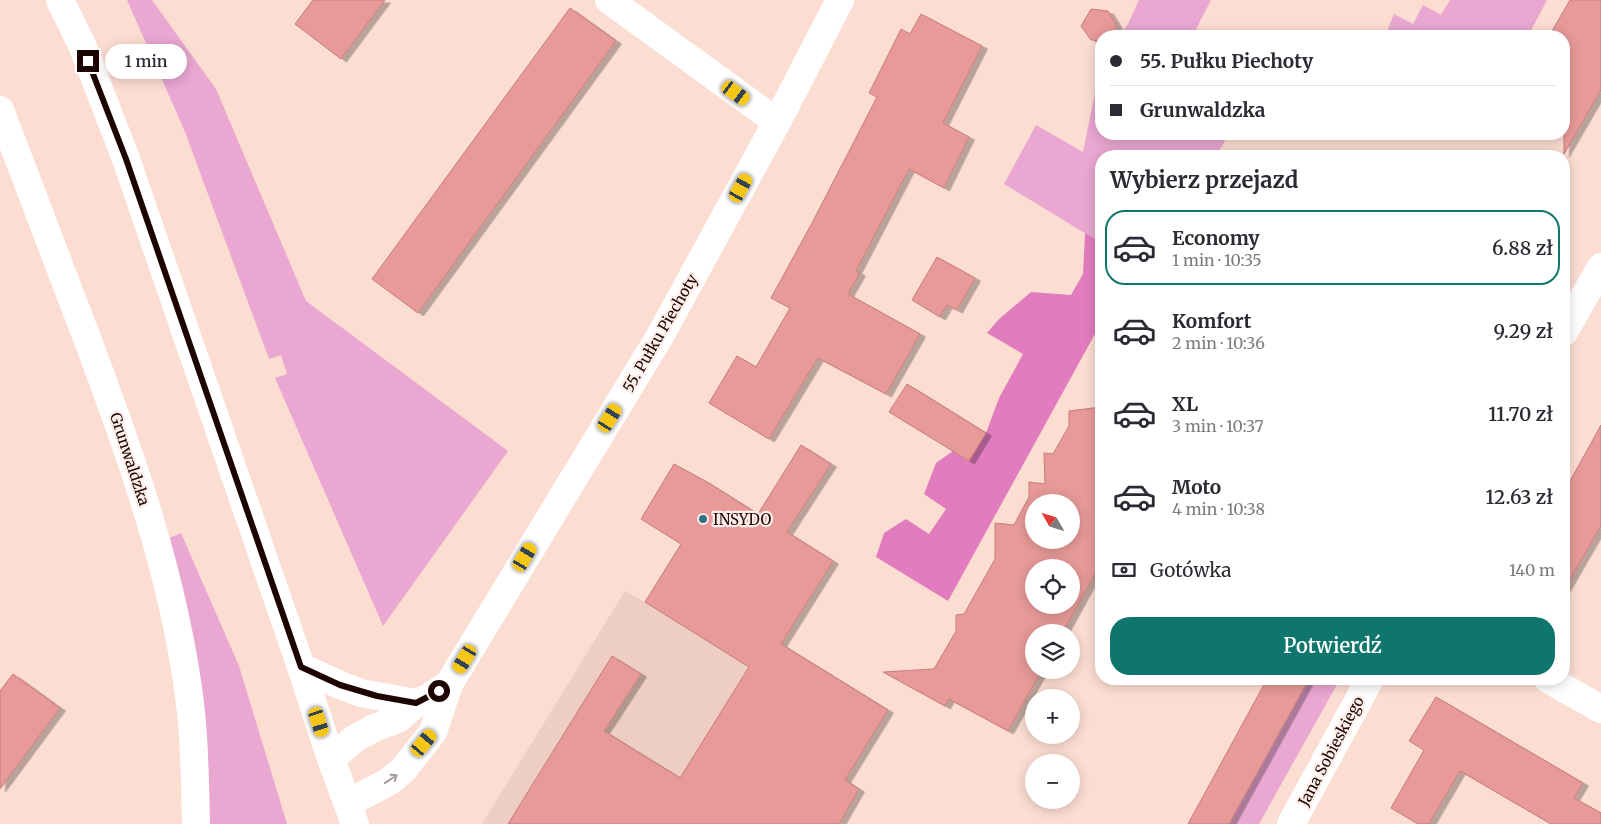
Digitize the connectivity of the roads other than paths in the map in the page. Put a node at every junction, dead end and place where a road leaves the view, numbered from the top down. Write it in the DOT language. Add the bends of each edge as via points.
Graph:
graph roads {
  1 [pos="60,0"];
  2 [pos="609,0"];
  3 [pos="840,0"];
  4 [pos="0,110"];
  5 [pos="776,122"];
  6 [pos="1601,267"];
  7 [pos="1570,321"];
  8 [pos="301,667"];
  9 [pos="449,684"];
  10 [pos="1367,685"];
  11 [pos="1559,685"];
  12 [pos="416,703"];
  13 [pos="1601,709"];
  14 [pos="331,759"];
  15 [pos="352,814"];
  16 [pos="196,824"];
  17 [pos="1292,824"];
  1 -- 8 [label="street" via="82,45 126,159"];
  2 -- 5 [label="street"];
  3 -- 5 [label="street, 55. Pułku Piechoty"];
  4 -- 16 [label="street, Grunwaldzka" via="115,413 166,579 190,704"];
  5 -- 9 [label="street, 55. Pułku Piechoty" via="660,336"];
  6 -- 7 [label="street"];
  8 -- 12 [label="street" via="361,692"];
  8 -- 14 [label="street"];
  9 -- 12 [label="street, 55. Pułku Piechoty"];
  15 -- 9 [label="street, 55. Pułku Piechoty, one-way" via="403,770 433,732"];
  10 -- 17 [label="street, Jana Sobieskiego"];
  11 -- 13 [label="street"];
  12 -- 14 [label="street, 55. Pułku Piechoty" via="398,719 354,739"];
  14 -- 15 [label="street"];
}
